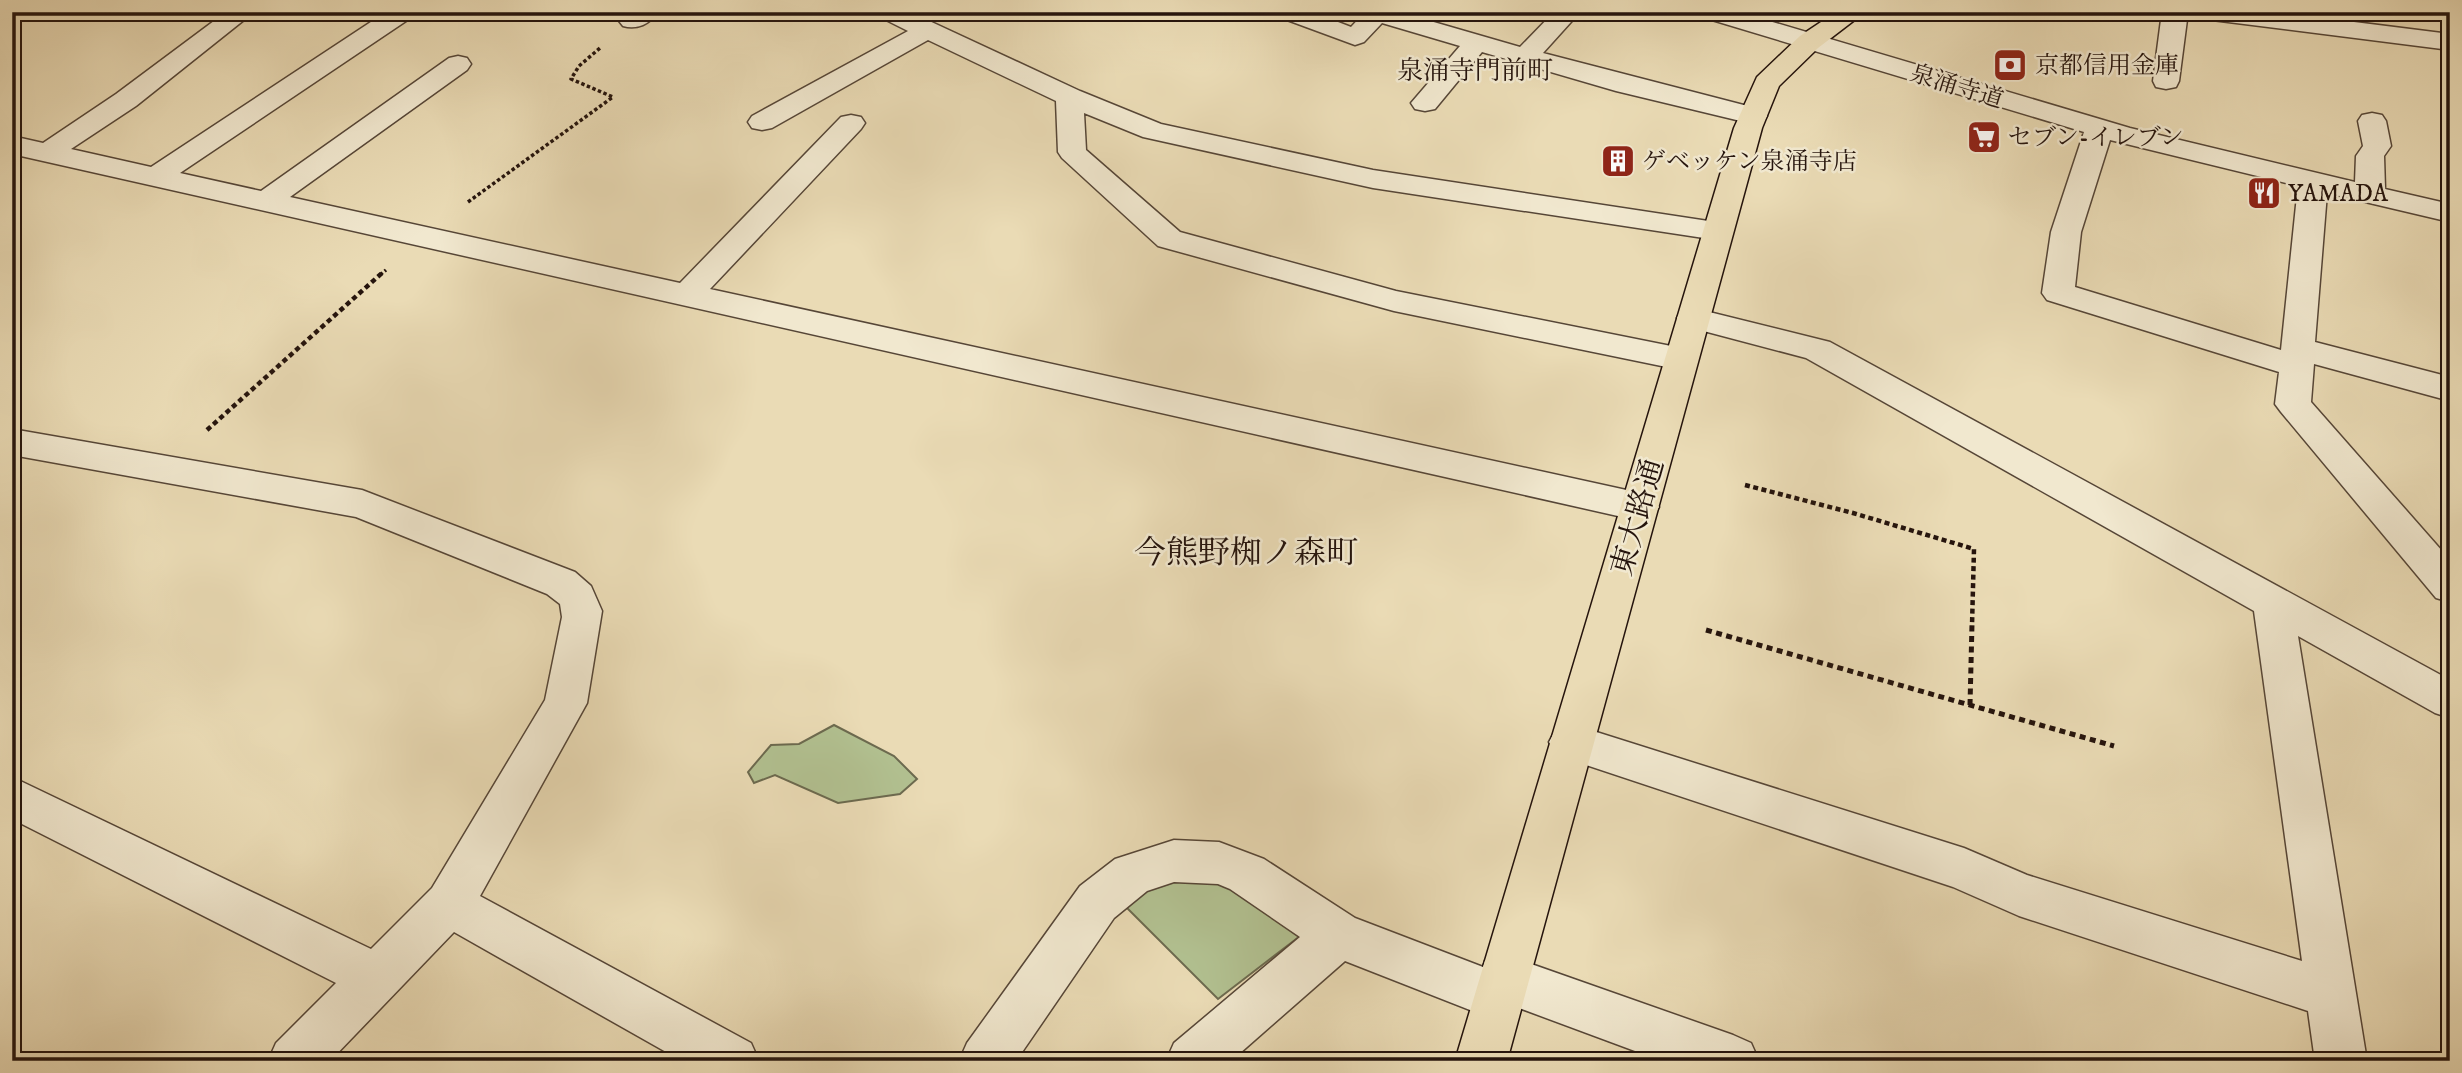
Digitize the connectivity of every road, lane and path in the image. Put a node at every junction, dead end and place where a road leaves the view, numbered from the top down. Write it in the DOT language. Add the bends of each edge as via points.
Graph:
graph roads {
  1 [pos="242,12"];
  2 [pos="403,12"];
  3 [pos="889,12"];
  4 [pos="1288,12"];
  5 [pos="1568,12"];
  6 [pos="1711,12"];
  7 [pos="1853,12"];
  8 [pos="2175,12"];
  9 [pos="2212,12"];
  10 [pos="1378,13"];
  11 [pos="640,15"];
  12 [pos="928,30"];
  13 [pos="1809,42"];
  14 [pos="2450,42"];
  15 [pos="1476,43"];
  16 [pos="1527,55"];
  17 [pos="458,64"];
  18 [pos="2166,81"];
  19 [pos="1070,97"];
  20 [pos="1425,103"];
  21 [pos="1754,116"];
  22 [pos="2372,121"];
  23 [pos="762,122"];
  24 [pos="851,123"];
  25 [pos="2113,138"];
  26 [pos="23,150"];
  27 [pos="155,177"];
  28 [pos="2312,181"];
  29 [pos="2370,195"];
  30 [pos="266,201"];
  31 [pos="2450,213"];
  32 [pos="1717,231"];
  33 [pos="424,237"];
  34 [pos="688,294"];
  35 [pos="1693,318"];
  36 [pos="2297,357"];
  37 [pos="1681,359"];
  38 [pos="2450,389"];
  39 [pos="12,442"];
  40 [pos="165,468"];
  41 [pos="1745,485"];
  42 [pos="1640,507"];
  43 [pos="2450,587"];
  44 [pos="2273,603"];
  45 [pos="1706,630"];
  46 [pos="2450,701"];
  47 [pos="1970,705"];
  48 [pos="1571,742"];
  49 [pos="2114,746"];
  50 [pos="12,797"];
  51 [pos="449,904"];
  52 [pos="1338,935"];
  53 [pos="376,977"];
  54 [pos="1501,987"];
  55 [pos="2332,995"];
  56 [pos="712,1056"];
  57 [pos="294,1061"];
  58 [pos="985,1061"];
  59 [pos="1192,1061"];
  60 [pos="1481,1061"];
  61 [pos="1733,1061"];
  62 [pos="2341,1061"];
  1 -- 26 [label="street" via="126,100"];
  2 -- 27 [label="street"];
  3 -- 12 [label="street"];
  4 -- 10 [label="street" via="1355,37"];
  5 -- 16 [label="street"];
  6 -- 13 [label="street, 泉涌寺道"];
  7 -- 13 [label="main road, 東大路通"];
  8 -- 18 [label="street"];
  9 -- 14 [label="street"];
  10 -- 15 [label="street"];
  11 -- 33 [label="path" via="579,66 571,79 613,97"];
  12 -- 19 [label="street"];
  12 -- 23 [label="street"];
  13 -- 21 [label="main road, 東大路通" via="1767,83"];
  13 -- 25 [label="street, 泉涌寺道"];
  15 -- 16 [label="street"];
  15 -- 20 [label="street"];
  16 -- 21 [label="street"];
  17 -- 30 [label="street"];
  19 -- 32 [label="street" via="1153,131 1373,179"];
  19 -- 37 [label="street" via="1072,152 1169,239 1394,302"];
  21 -- 32 [label="main road, 東大路通"];
  22 -- 29 [label="street" via="2377,146 2370,156"];
  24 -- 34 [label="street"];
  25 -- 28 [label="street, 泉涌寺道"];
  25 -- 36 [label="street" via="2066,232 2058,293"];
  26 -- 27 [label="street"];
  27 -- 30 [label="street"];
  28 -- 29 [label="street, 泉涌寺道"];
  28 -- 36 [label="street"];
  29 -- 31 [label="street, 泉涌寺道"];
  30 -- 33 [label="street"];
  32 -- 35 [label="main road, 東大路通"];
  33 -- 34 [label="street"];
  33 -- 40 [label="path"];
  34 -- 42 [label="street"];
  35 -- 37 [label="main road, 東大路通"];
  35 -- 44 [label="street" via="1818,350"];
  36 -- 38 [label="street"];
  36 -- 43 [label="street" via="2293,404"];
  37 -- 42 [label="main road, 東大路通"];
  39 -- 40 [label="street"];
  40 -- 51 [label="street" via="362,504 561,583 578,597 582,617 566,703"];
  41 -- 47 [label="path" via="1974,549"];
  42 -- 48 [label="main road, 東大路通"];
  44 -- 46 [label="street"];
  44 -- 55 [label="street"];
  45 -- 47 [label="path"];
  47 -- 49 [label="path"];
  48 -- 54 [label="main road, 東大路通"];
  48 -- 55 [label="street" via="1965,869 2019,894"];
  50 -- 53 [label="street"];
  51 -- 53 [label="street"];
  51 -- 56 [label="street"];
  52 -- 54 [label="street"];
  52 -- 58 [label="street" via="1233,868 1189,860 1145,868 1097,902"];
  52 -- 59 [label="street"];
  53 -- 57 [label="street"];
  54 -- 60 [label="main road, 東大路通"];
  54 -- 61 [label="street"];
  55 -- 62 [label="street"];
}
